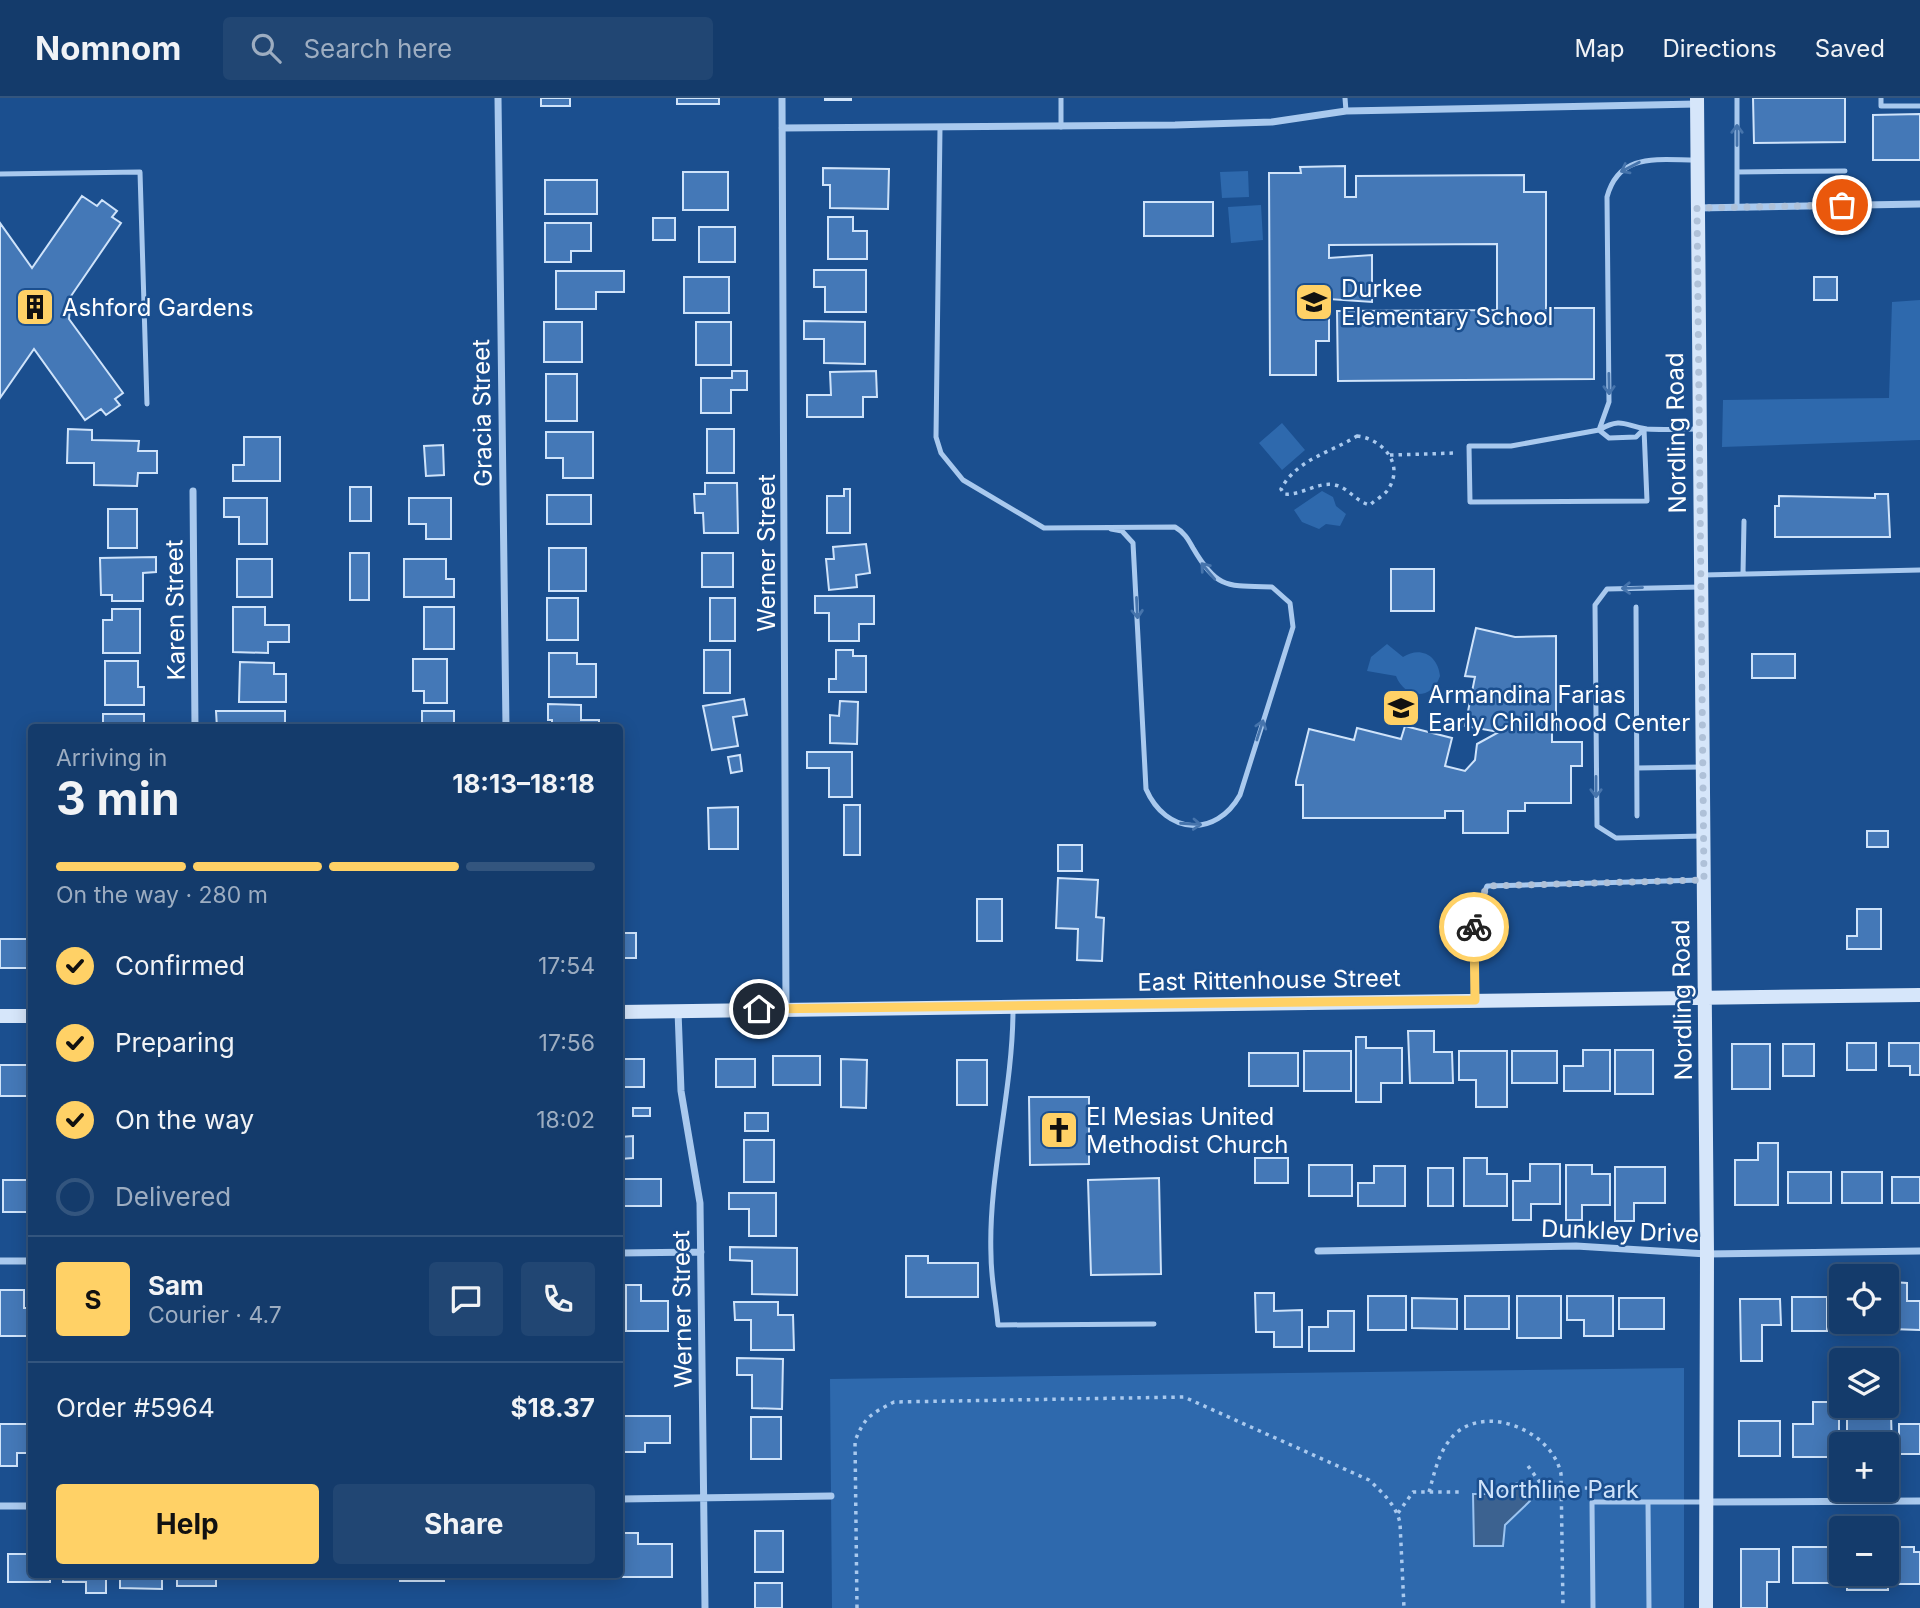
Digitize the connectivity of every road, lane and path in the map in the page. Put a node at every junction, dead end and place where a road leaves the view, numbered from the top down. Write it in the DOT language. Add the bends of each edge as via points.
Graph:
graph roads {
  1 [pos="498,98"];
  2 [pos="782,98"];
  3 [pos="1061,98"];
  4 [pos="1346,98"];
  5 [pos="1737,98"];
  6 [pos="1881,98"];
  7 [pos="1697,101"];
  8 [pos="1920,106"];
  9 [pos="1346,110"];
  10 [pos="1061,127"];
  11 [pos="782,128"];
  12 [pos="940,128"];
  13 [pos="1696,160"];
  14 [pos="1845,171"];
  15 [pos="1737,172"];
  16 [pos="0,174"];
  17 [pos="1920,204"];
  18 [pos="1737,207"];
  19 [pos="1697,208"];
  20 [pos="147,404"];
  21 [pos="1644,429"];
  22 [pos="1699,429"];
  23 [pos="1600,430"];
  24 [pos="1469,452"];
  25 [pos="1390,455"];
  26 [pos="193,491"];
  27 [pos="1744,520"];
  28 [pos="1111,529"];
  29 [pos="1920,570"];
  30 [pos="1743,574"];
  31 [pos="1700,581"];
  32 [pos="1636,607"];
  33 [pos="195,724"];
  34 [pos="506,724"];
  35 [pos="1702,767"];
  36 [pos="1637,768"];
  37 [pos="1637,816"];
  38 [pos="1703,836"];
  39 [pos="1704,880"];
  40 [pos="1920,995"];
  41 [pos="1705,998"];
  42 [pos="1475,1000"];
  43 [pos="1014,1006"];
  44 [pos="786,1008"];
  45 [pos="678,1011"];
  46 [pos="623,1012"];
  47 [pos="0,1016"];
  48 [pos="28,1016"];
  49 [pos="1318,1251"];
  50 [pos="1920,1251"];
  51 [pos="701,1252"];
  52 [pos="623,1254"];
  53 [pos="1707,1254"];
  54 [pos="0,1261"];
  55 [pos="28,1261"];
  56 [pos="1154,1324"];
  57 [pos="1528,1466"];
  58 [pos="1561,1488"];
  59 [pos="1429,1492"];
  60 [pos="1461,1492"];
  61 [pos="831,1496"];
  62 [pos="704,1498"];
  63 [pos="623,1499"];
  64 [pos="1920,1501"];
  65 [pos="1648,1502"];
  66 [pos="1705,1502"];
  67 [pos="0,1506"];
  68 [pos="28,1506"];
  69 [pos="1398,1513"];
  70 [pos="705,1608"];
  71 [pos="857,1608"];
  72 [pos="1404,1608"];
  73 [pos="1563,1608"];
  74 [pos="1593,1608"];
  75 [pos="1649,1608"];
  76 [pos="1706,1608"];
  1 -- 34 [label="street, Gracia Street"];
  2 -- 11 [label="street, Werner Street"];
  3 -- 10 [label="lane"];
  4 -- 9 [label="lane"];
  15 -- 5 [label="lane, one-way"];
  6 -- 8 [label="lane" via="1881,106"];
  7 -- 9 [label="street"];
  7 -- 13 [label="street, Nordling Road"];
  9 -- 10 [label="street" via="1272,122"];
  10 -- 12 [label="street"];
  11 -- 12 [label="street"];
  11 -- 44 [label="street, Werner Street"];
  12 -- 28 [label="lane" via="936,437 942,453 963,480 1044,528"];
  13 -- 19 [label="street, Nordling Road"];
  13 -- 23 [label="lane, one-way" via="1627,166 1610,185 1609,402"];
  14 -- 15 [label="lane"];
  15 -- 18 [label="lane"];
  16 -- 20 [label="lane" via="140,172"];
  17 -- 18 [label="street"];
  18 -- 19 [label="street"];
  19 -- 22 [label="street, Nordling Road"];
  21 -- 22 [label="lane"];
  21 -- 23 [label="lane" via="1632,423 1611,423"];
  21 -- 23 [label="lane" via="1636,437 1609,438"];
  21 -- 24 [label="lane" via="1647,501 1470,502"];
  22 -- 31 [label="street, Nordling Road"];
  23 -- 24 [label="lane" via="1511,446 1469,446"];
  24 -- 25 [label="path"];
  25 -- 25 [label="path" via="1371,438 1357,436 1299,467 1281,489 1289,495 1338,485 1360,503 1370,505 1388,490 1394,467"];
  26 -- 33 [label="street, Karen Street"];
  27 -- 30 [label="lane"];
  28 -- 28 [label="lane, one-way" via="1122,531 1133,543 1146,789 1158,810 1177,823 1212,823 1231,810 1240,795 1293,627 1293,610 1286,596 1272,587 1230,586 1214,579 1186,535 1175,527"];
  29 -- 30 [label="lane"];
  30 -- 31 [label="lane"];
  31 -- 35 [label="street, Nordling Road"];
  31 -- 38 [label="lane, one-way" via="1607,589 1595,605 1597,826 1616,838"];
  32 -- 36 [label="lane"];
  35 -- 36 [label="lane"];
  35 -- 38 [label="street, Nordling Road"];
  36 -- 37 [label="lane"];
  38 -- 39 [label="street, Nordling Road"];
  39 -- 41 [label="street, Nordling Road"];
  39 -- 42 [label="lane" via="1487,886 1474,916"];
  40 -- 41 [label="street, East Rittenhouse Street"];
  41 -- 42 [label="street, East Rittenhouse Street"];
  41 -- 53 [label="street, Nordling Road"];
  42 -- 43 [label="street, East Rittenhouse Street"];
  43 -- 44 [label="street, East Rittenhouse Street"];
  43 -- 56 [label="lane" via="1013,1053 990,1255 998,1325"];
  44 -- 45 [label="street, East Rittenhouse Street"];
  45 -- 46 [label="street, East Rittenhouse Street"];
  45 -- 51 [label="street, Werner Street" via="681,1091 698,1178"];
  47 -- 48 [label="street"];
  49 -- 53 [label="street, Dunkley Drive" via="1576,1247"];
  50 -- 53 [label="street, Dunkley Drive"];
  51 -- 52 [label="street"];
  51 -- 62 [label="street, Werner Street"];
  53 -- 66 [label="street, Nordling Road"];
  54 -- 55 [label="street"];
  57 -- 58 [label="path" via="1544,1488"];
  58 -- 59 [label="path" via="1556,1459 1538,1438 1504,1423 1488,1423 1467,1426 1449,1441"];
  58 -- 73 [label="path"];
  59 -- 60 [label="path"];
  59 -- 69 [label="path" via="1413,1492"];
  61 -- 62 [label="street"];
  62 -- 63 [label="street"];
  62 -- 70 [label="street, Werner Street"];
  64 -- 66 [label="street"];
  65 -- 66 [label="lane"];
  65 -- 74 [label="lane" via="1592,1502"];
  65 -- 75 [label="lane"];
  66 -- 76 [label="street, Nordling Road"];
  67 -- 68 [label="street"];
  69 -- 71 [label="path" via="1369,1480 1184,1397 894,1402 863,1419 855,1441"];
  69 -- 72 [label="path"];
}
